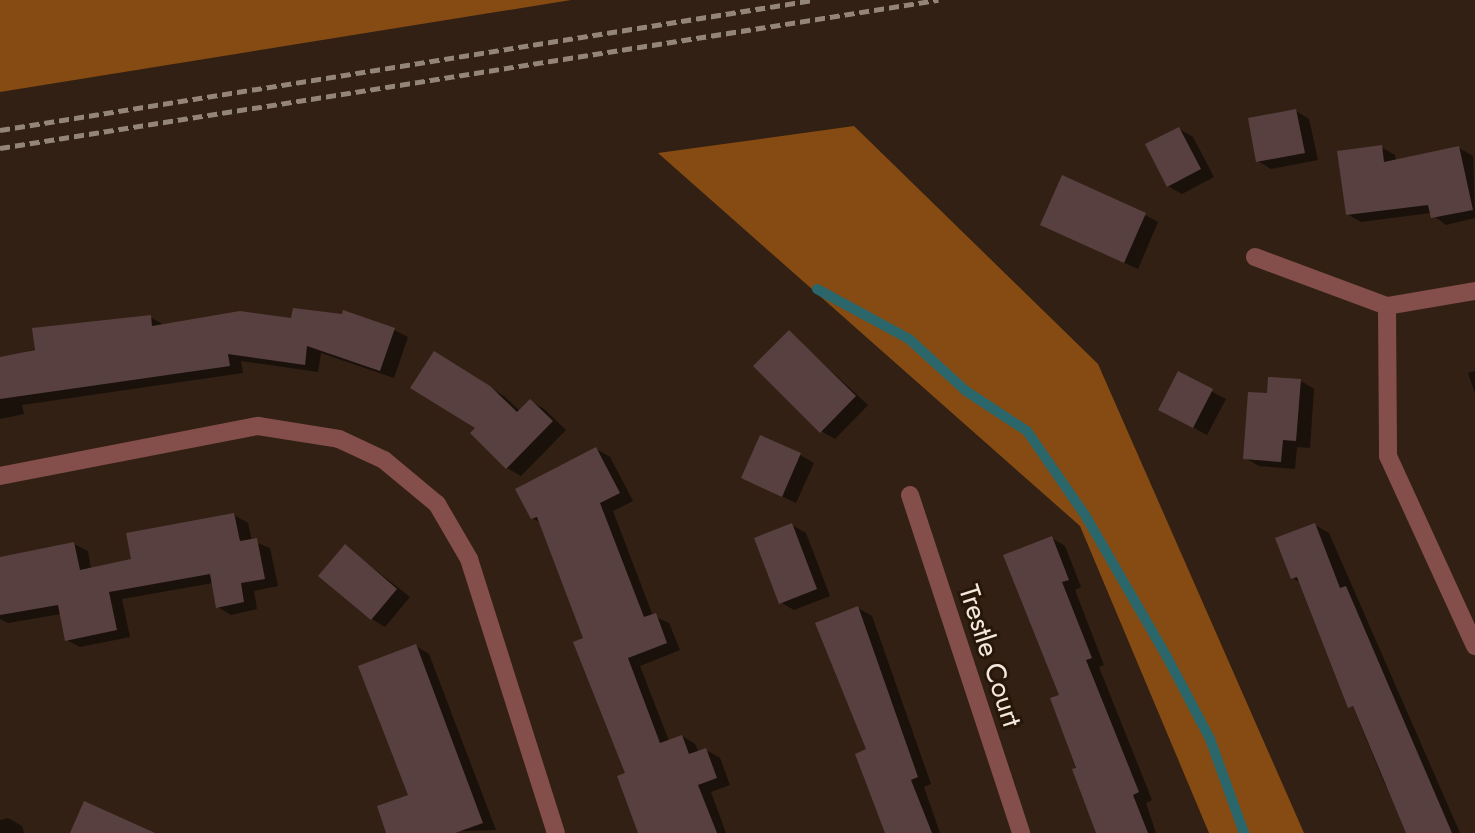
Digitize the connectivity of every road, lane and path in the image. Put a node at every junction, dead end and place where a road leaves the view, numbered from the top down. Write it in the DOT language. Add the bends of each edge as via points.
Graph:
graph roads {
  1 [pos="1255,257"];
  2 [pos="1475,291"];
  3 [pos="1387,306"];
  4 [pos="0,477"];
  5 [pos="910,495"];
  6 [pos="1475,646"];
  7 [pos="556,833"];
  8 [pos="1021,833"];
  1 -- 3 [label="street"];
  2 -- 3 [label="street"];
  3 -- 6 [label="street" via="1388,456"];
  4 -- 7 [label="street" via="258,426 340,439 384,460 437,503 469,559"];
  5 -- 8 [label="street, Trestle Court"];
}
